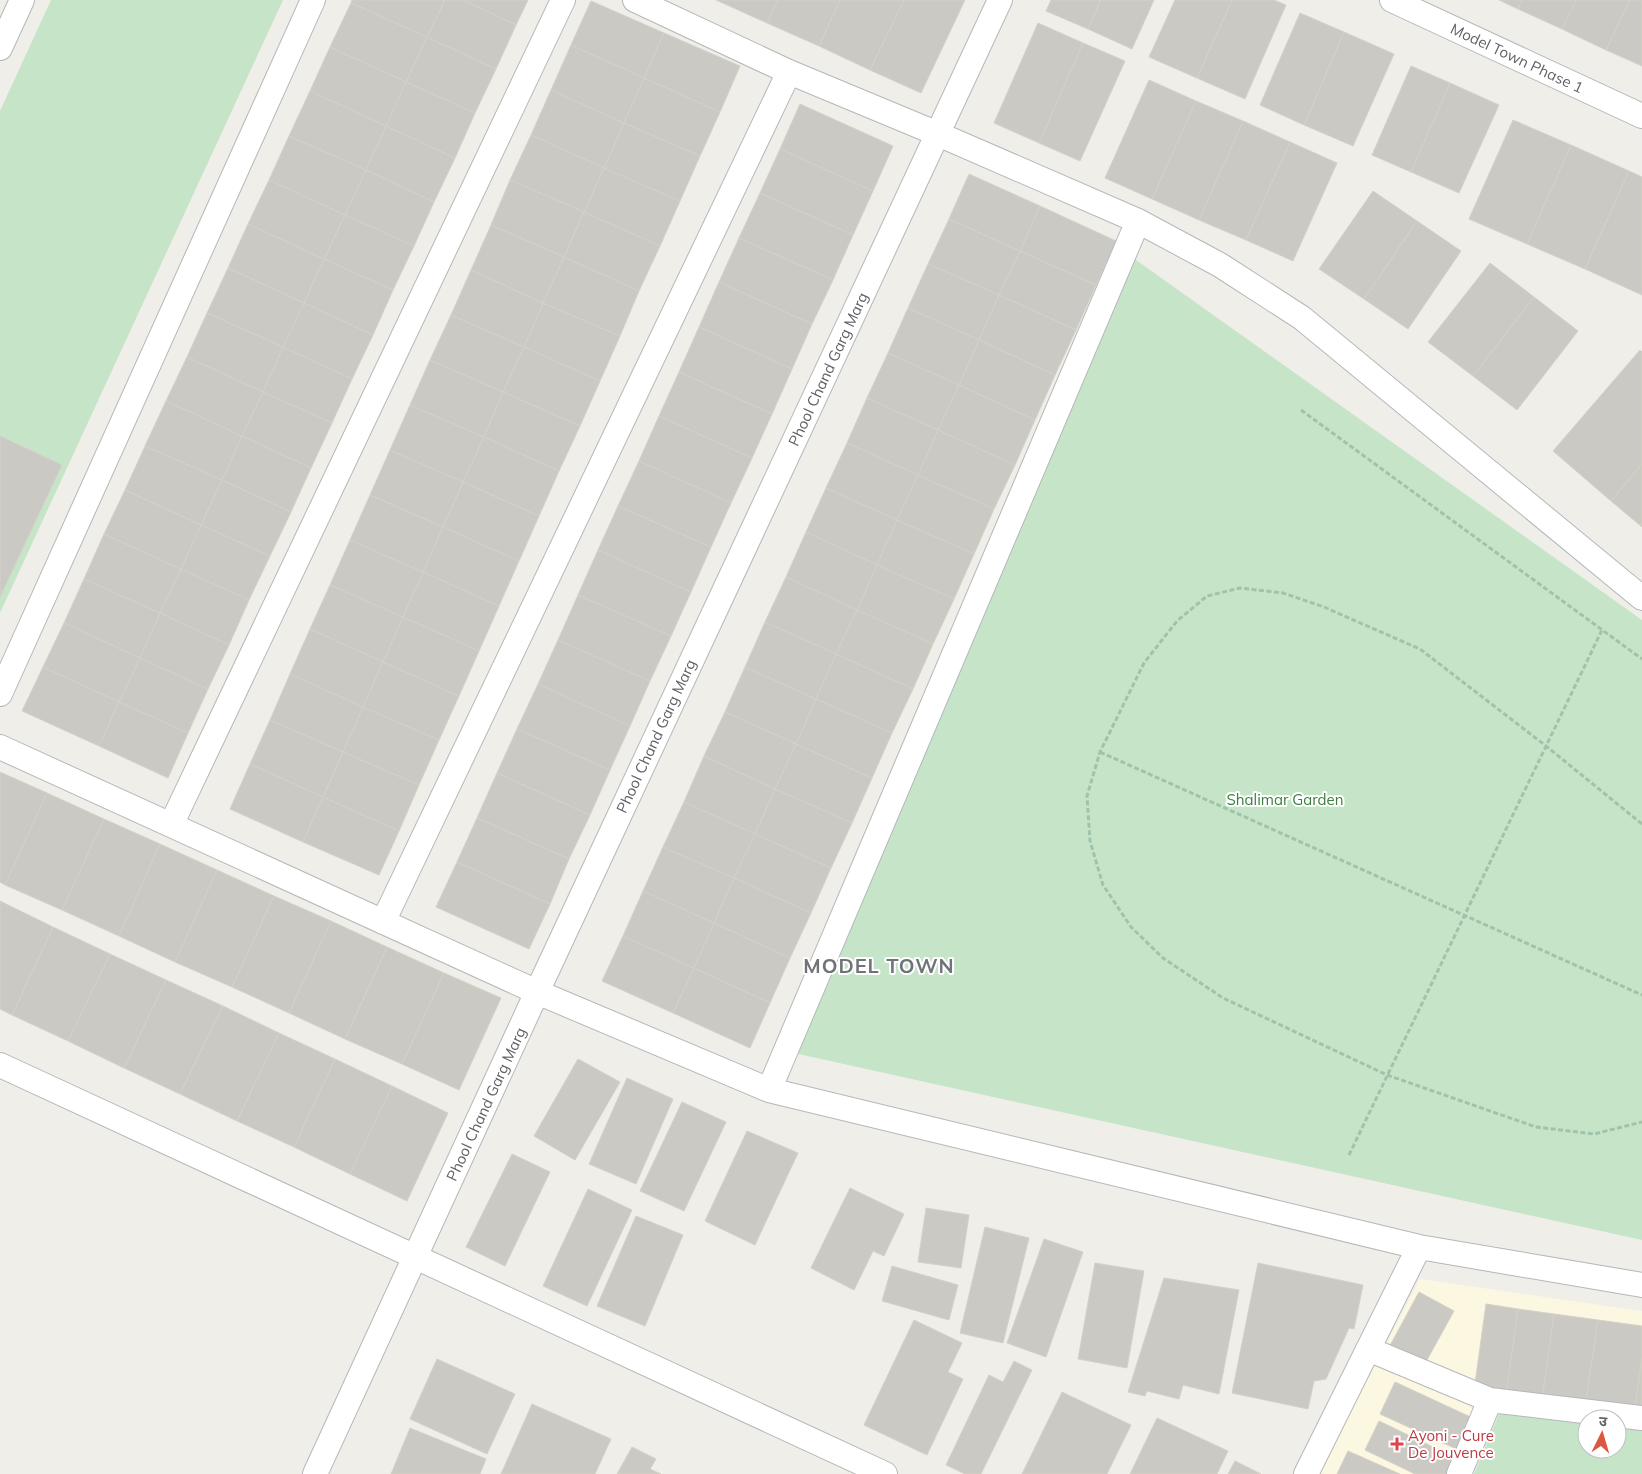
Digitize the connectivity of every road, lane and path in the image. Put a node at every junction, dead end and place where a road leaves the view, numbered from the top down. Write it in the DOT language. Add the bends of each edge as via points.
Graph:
graph roads {
  1 [pos="22,0"];
  2 [pos="313,0"];
  3 [pos="563,0"];
  4 [pos="635,0"];
  5 [pos="1000,0"];
  6 [pos="1392,0"];
  7 [pos="0,48"];
  8 [pos="789,72"];
  9 [pos="1642,116"];
  10 [pos="938,134"];
  11 [pos="1138,221"];
  12 [pos="1301,410"];
  13 [pos="1642,598"];
  14 [pos="1602,630"];
  15 [pos="1642,659"];
  16 [pos="0,694"];
  17 [pos="1546,746"];
  18 [pos="0,747"];
  19 [pos="1100,752"];
  20 [pos="1642,824"];
  21 [pos="171,825"];
  22 [pos="1464,915"];
  23 [pos="383,922"];
  24 [pos="537,992"];
  25 [pos="1642,994"];
  26 [pos="0,1065"];
  27 [pos="1387,1075"];
  28 [pos="769,1090"];
  29 [pos="1642,1122"];
  30 [pos="1349,1155"];
  31 [pos="1419,1247"];
  32 [pos="415,1257"];
  33 [pos="1642,1285"];
  34 [pos="1368,1349"];
  35 [pos="1490,1400"];
  36 [pos="1642,1418"];
  37 [pos="315,1474"];
  38 [pos="885,1474"];
  39 [pos="1306,1474"];
  40 [pos="1459,1474"];
  1 -- 7 [label="street"];
  2 -- 16 [label="street"];
  3 -- 21 [label="street"];
  4 -- 8 [label="street"];
  5 -- 10 [label="street, Phool Chand Garg Marg"];
  6 -- 9 [label="street, Model Town Phase 1"];
  8 -- 10 [label="street"];
  8 -- 23 [label="street"];
  10 -- 11 [label="street"];
  10 -- 24 [label="street, Phool Chand Garg Marg"];
  11 -- 13 [label="street" via="1220,265 1302,318"];
  11 -- 28 [label="street"];
  12 -- 14 [label="path"];
  14 -- 15 [label="path"];
  14 -- 17 [label="path"];
  17 -- 19 [label="path" via="1420,649 1324,607 1283,593 1240,588 1207,596 1177,621 1144,663"];
  17 -- 20 [label="path"];
  17 -- 22 [label="path"];
  18 -- 21 [label="street"];
  19 -- 22 [label="path"];
  19 -- 27 [label="path" via="1087,796 1090,841 1103,885 1131,927 1163,958 1223,998"];
  21 -- 23 [label="street"];
  22 -- 25 [label="path"];
  22 -- 27 [label="path"];
  23 -- 24 [label="street"];
  24 -- 28 [label="street"];
  24 -- 32 [label="street, Phool Chand Garg Marg"];
  26 -- 32 [label="street"];
  27 -- 29 [label="path" via="1536,1127 1594,1134"];
  27 -- 30 [label="path"];
  28 -- 31 [label="street"];
  31 -- 33 [label="street"];
  31 -- 34 [label="street"];
  32 -- 37 [label="street, Phool Chand Garg Marg"];
  32 -- 38 [label="street"];
  34 -- 35 [label="street"];
  34 -- 39 [label="street"];
  35 -- 36 [label="street"];
  35 -- 40 [label="street"];
}
